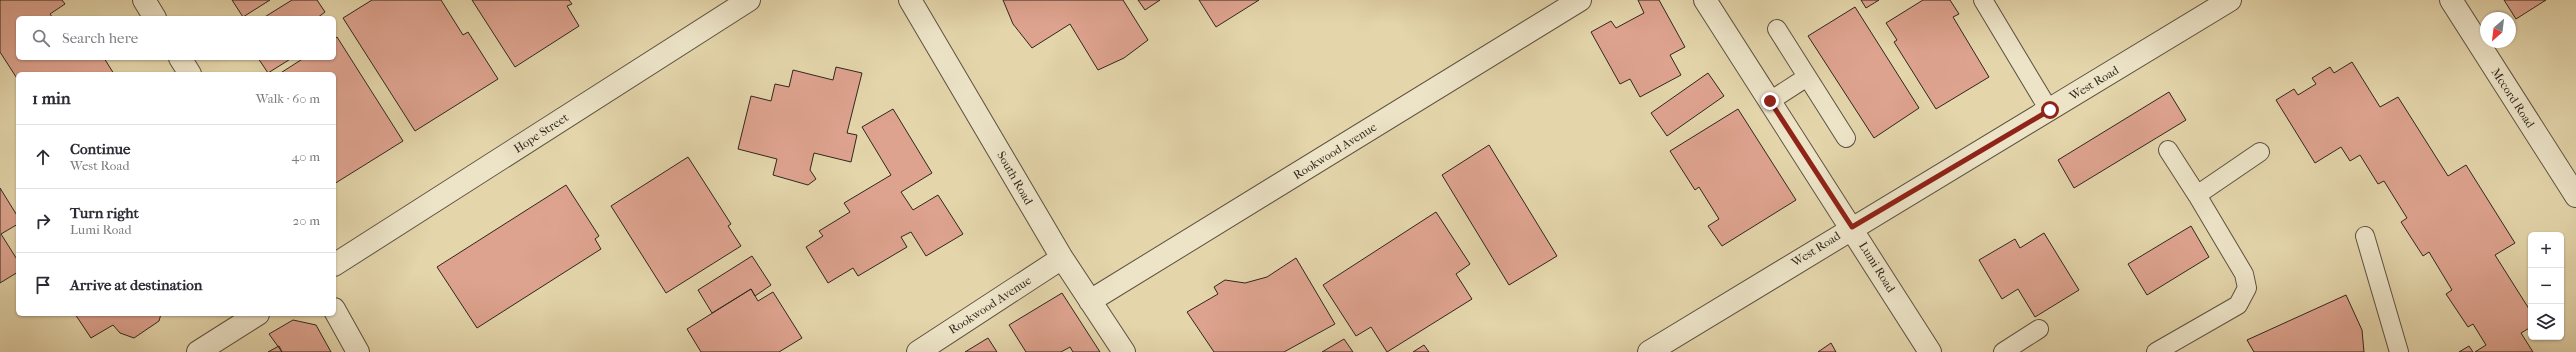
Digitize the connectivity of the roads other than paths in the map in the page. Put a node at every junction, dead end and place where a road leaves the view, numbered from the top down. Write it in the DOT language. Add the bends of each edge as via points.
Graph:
graph roads {
  1 [pos="144,0"];
  2 [pos="749,0"];
  3 [pos="910,0"];
  4 [pos="1580,0"];
  5 [pos="1706,0"];
  6 [pos="1983,0"];
  7 [pos="2230,0"];
  8 [pos="2450,0"];
  9 [pos="154,16"];
  10 [pos="1776,29"];
  11 [pos="181,60"];
  12 [pos="189,72"];
  13 [pos="1807,77"];
  14 [pos="1770,101"];
  15 [pos="2050,110"];
  16 [pos="1846,138"];
  17 [pos="2168,150"];
  18 [pos="2260,152"];
  19 [pos="2198,195"];
  20 [pos="2576,196"];
  21 [pos="1852,227"];
  22 [pos="2365,236"];
  23 [pos="1062,258"];
  24 [pos="336,265"];
  25 [pos="1090,301"];
  26 [pos="336,313"];
  27 [pos="255,316"];
  28 [pos="2039,329"];
  29 [pos="198,352"];
  30 [pos="358,352"];
  31 [pos="918,352"];
  32 [pos="1124,352"];
  33 [pos="1649,352"];
  34 [pos="1930,352"];
  35 [pos="2003,352"];
  36 [pos="2156,352"];
  37 [pos="2399,352"];
  1 -- 9 [label="street"];
  2 -- 24 [label="street, Hope Street"];
  3 -- 23 [label="street, South Road"];
  4 -- 25 [label="street, Rookwood Avenue"];
  5 -- 14 [label="street, Lumi Road"];
  6 -- 15 [label="lane"];
  7 -- 15 [label="street, West Road"];
  8 -- 20 [label="street, Mccord Road"];
  10 -- 13 [label="lane"];
  11 -- 12 [label="street"];
  13 -- 14 [label="lane"];
  13 -- 16 [label="lane"];
  14 -- 21 [label="street, Lumi Road"];
  15 -- 21 [label="street, West Road"];
  17 -- 19 [label="lane"];
  18 -- 19 [label="lane"];
  19 -- 36 [label="lane" via="2244,274 2247,288 2238,305"];
  21 -- 33 [label="street, West Road"];
  21 -- 34 [label="street, Lumi Road"];
  22 -- 37 [label="lane"];
  23 -- 25 [label="street, South Road"];
  23 -- 31 [label="street, Rookwood Avenue"];
  25 -- 32 [label="street, South Road"];
  26 -- 30 [label="street"];
  27 -- 29 [label="street"];
  28 -- 35 [label="lane"];
}
